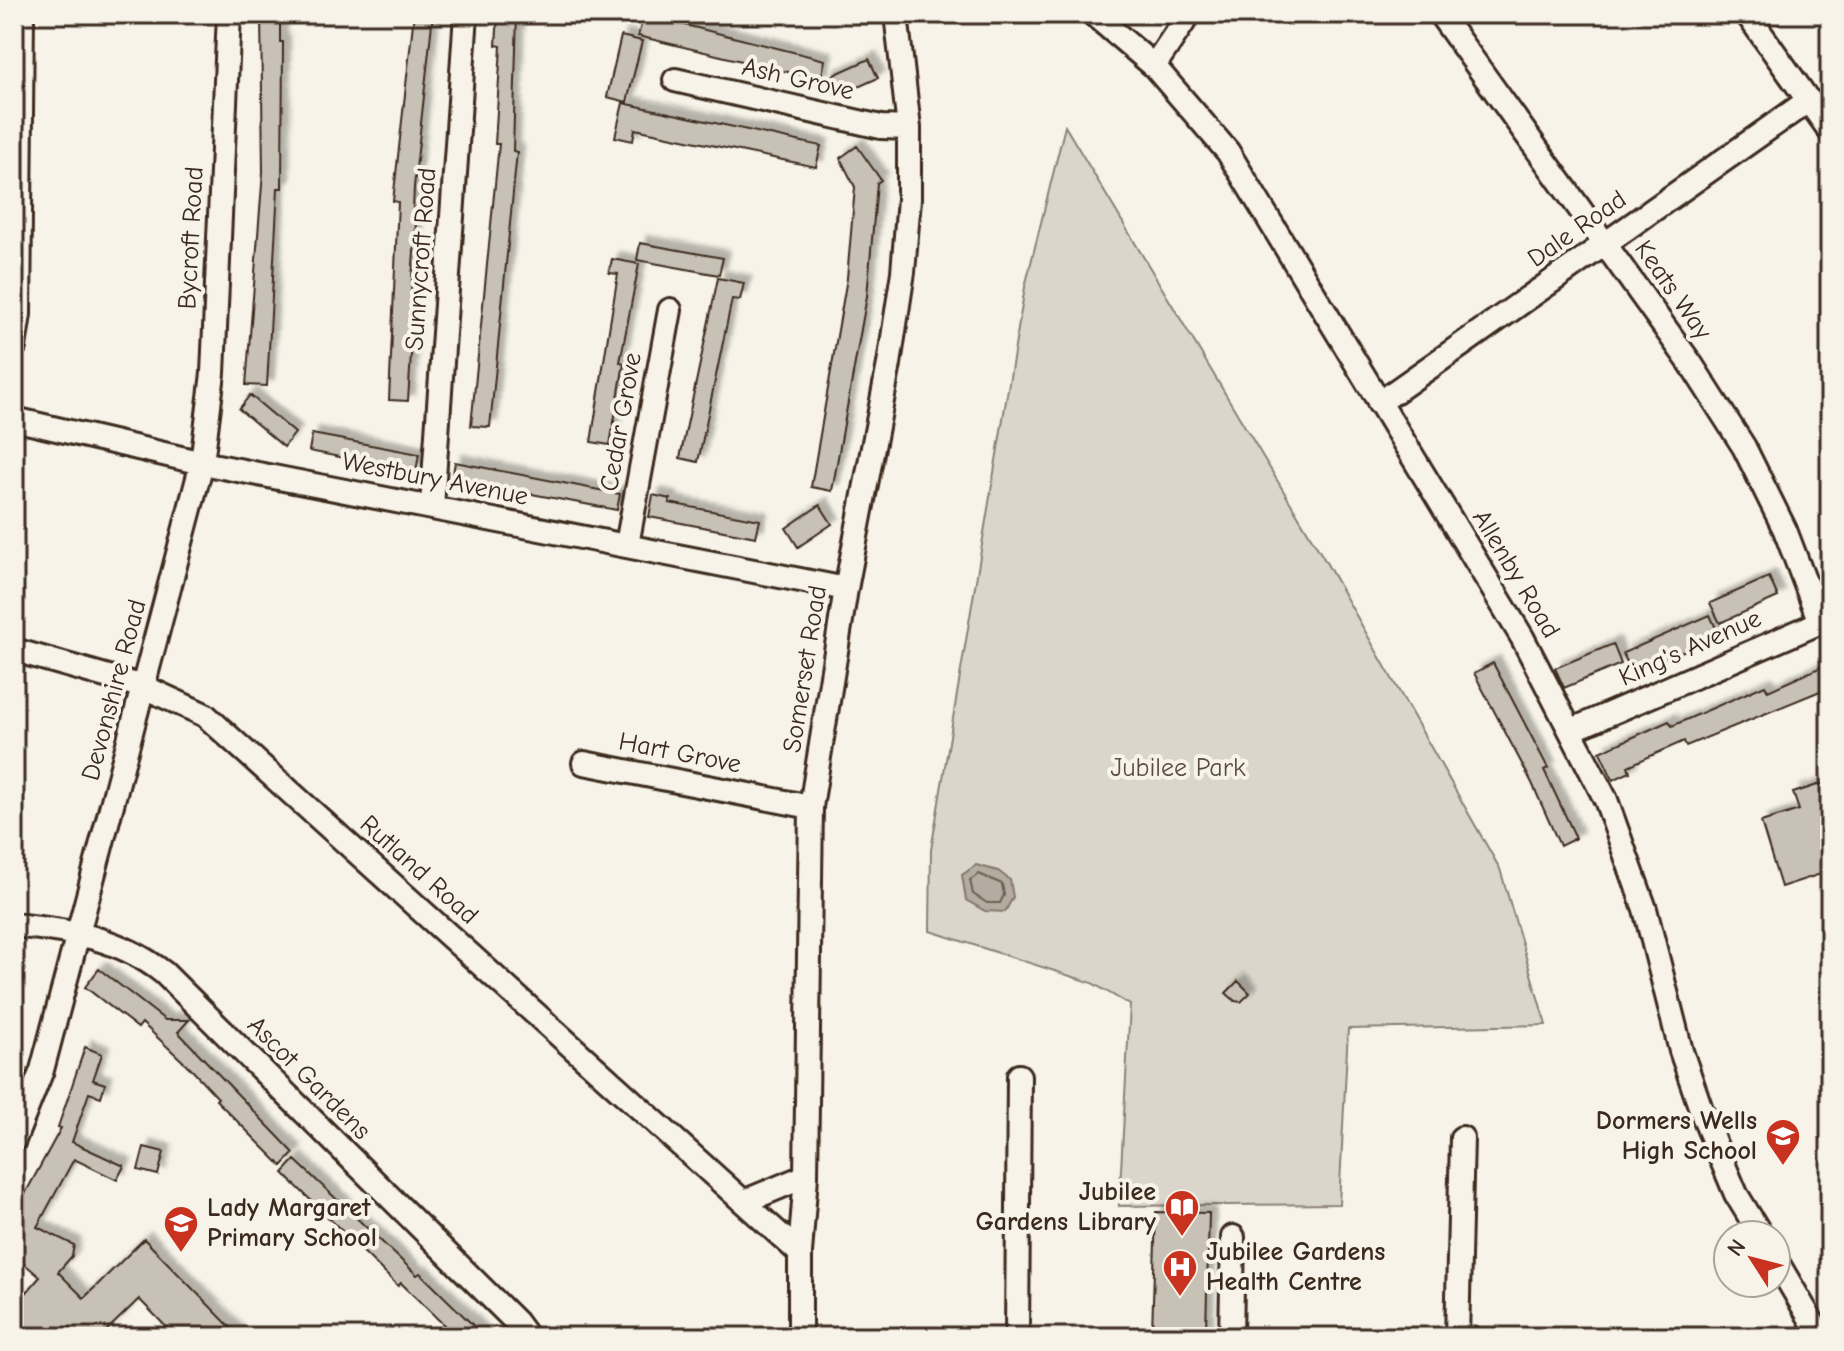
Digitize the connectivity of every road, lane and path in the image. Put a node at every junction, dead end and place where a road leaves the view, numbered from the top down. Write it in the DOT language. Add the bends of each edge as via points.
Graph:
graph roads {
  1 [pos="22,14"];
  2 [pos="229,14"];
  3 [pos="466,14"];
  4 [pos="896,14"];
  5 [pos="1093,14"];
  6 [pos="1189,14"];
  7 [pos="1440,14"];
  8 [pos="1747,14"];
  9 [pos="1154,66"];
  10 [pos="675,80"];
  11 [pos="1809,100"];
  12 [pos="909,128"];
  13 [pos="1830,131"];
  14 [pos="1606,243"];
  15 [pos="670,310"];
  16 [pos="14,347"];
  17 [pos="1379,403"];
  18 [pos="14,419"];
  19 [pos="202,463"];
  20 [pos="432,507"];
  21 [pos="627,545"];
  22 [pos="846,589"];
  23 [pos="1825,620"];
  24 [pos="14,650"];
  25 [pos="144,687"];
  26 [pos="1572,730"];
  27 [pos="584,763"];
  28 [pos="811,807"];
  29 [pos="14,925"];
  30 [pos="80,932"];
  31 [pos="1019,1076"];
  32 [pos="1462,1138"];
  33 [pos="14,1140"];
  34 [pos="806,1176"];
  35 [pos="746,1201"];
  36 [pos="1751,1219"];
  37 [pos="1233,1237"];
  38 [pos="800,1253"];
  39 [pos="1792,1287"];
  40 [pos="527,1337"];
  41 [pos="800,1337"];
  42 [pos="1017,1337"];
  43 [pos="1231,1337"];
  44 [pos="1457,1337"];
  45 [pos="1821,1337"];
  1 -- 16 [label="street" via="19,314"];
  2 -- 19 [label="street, Bycroft Road" via="213,373"];
  3 -- 20 [label="street, Sunnycroft Road"];
  4 -- 12 [label="street, Somerset Road"];
  5 -- 9 [label="street, Allenby Road"];
  6 -- 9 [label="street"];
  7 -- 14 [label="street, Keats Way"];
  8 -- 11 [label="street"];
  9 -- 17 [label="street, Allenby Road" via="1228,152"];
  10 -- 12 [label="street, Ash Grove" via="881,127"];
  11 -- 13 [label="street"];
  11 -- 14 [label="street, Dale Road"];
  12 -- 22 [label="street, Somerset Road" via="903,272"];
  14 -- 17 [label="street, Dale Road"];
  14 -- 23 [label="street, Keats Way" via="1744,447"];
  15 -- 21 [label="street, Cedar Grove"];
  17 -- 26 [label="street, Allenby Road" via="1522,637"];
  18 -- 19 [label="street, Westbury Avenue"];
  19 -- 20 [label="street, Westbury Avenue"];
  19 -- 25 [label="street, Devonshire Road"];
  20 -- 21 [label="street, Westbury Avenue"];
  21 -- 22 [label="street, Westbury Avenue"];
  22 -- 28 [label="street, Somerset Road"];
  23 -- 26 [label="street, King's Avenue"];
  24 -- 25 [label="street, Rutland Road"];
  25 -- 30 [label="street, Devonshire Road"];
  25 -- 35 [label="street, Rutland Road" via="205,715"];
  26 -- 36 [label="street, Allenby Road" via="1629,860 1704,1118"];
  27 -- 28 [label="street, Hart Grove"];
  28 -- 34 [label="street, Somerset Road"];
  29 -- 30 [label="street, Ascot Gardens"];
  30 -- 33 [label="street, Devonshire Road" via="42,1070"];
  30 -- 40 [label="street, Ascot Gardens" via="128,949 164,973"];
  31 -- 42 [label="street"];
  32 -- 44 [label="street"];
  34 -- 35 [label="street"];
  34 -- 38 [label="street, Somerset Road"];
  35 -- 38 [label="street, Rutland Road"];
  37 -- 43 [label="street"];
  38 -- 41 [label="street, Somerset Road"];
  39 -- 45 [label="street"];
}
